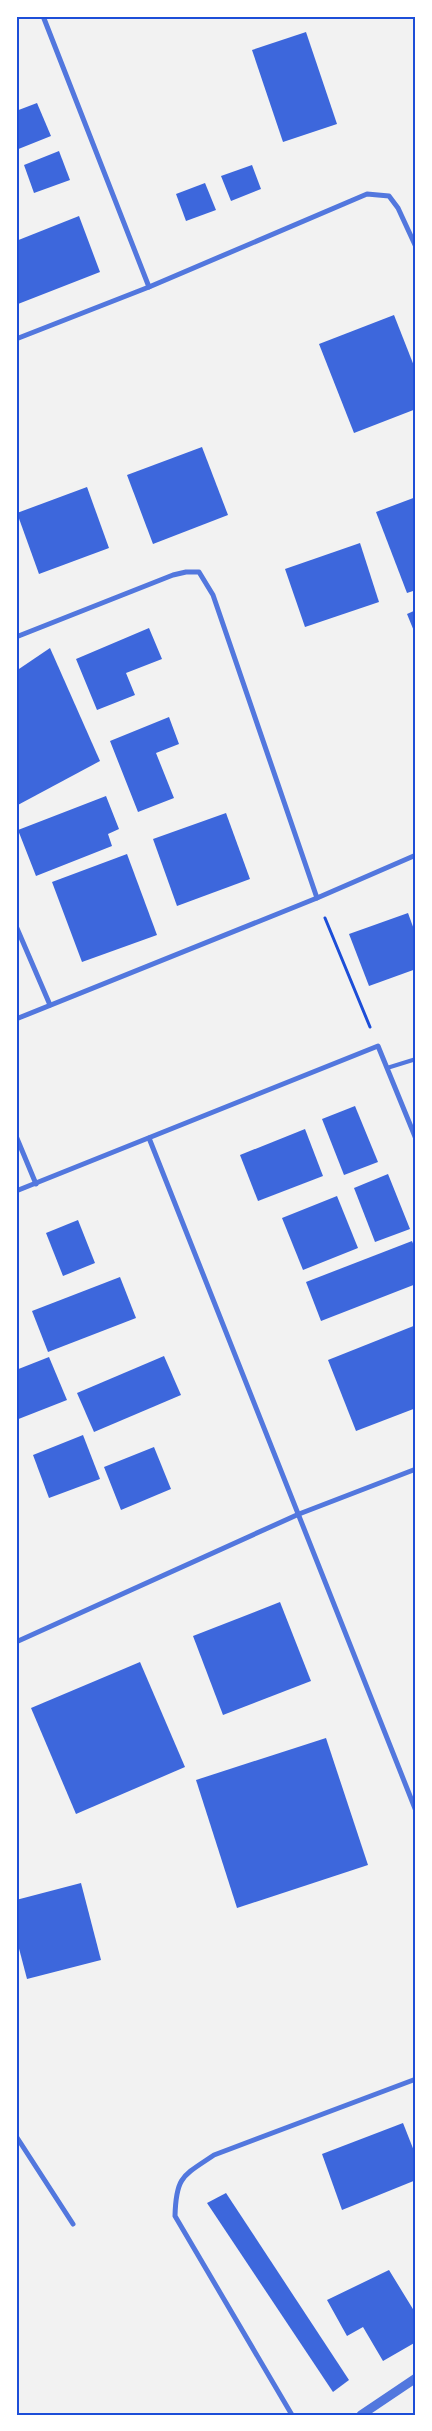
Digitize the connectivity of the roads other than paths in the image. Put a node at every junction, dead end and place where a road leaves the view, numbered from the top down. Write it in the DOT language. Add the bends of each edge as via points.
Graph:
graph roads {
  1 [pos="43,16"];
  2 [pos="416,247"];
  3 [pos="149,287"];
  4 [pos="16,340"];
  5 [pos="16,637"];
  6 [pos="416,856"];
  7 [pos="317,898"];
  8 [pos="16,926"];
  9 [pos="50,1005"];
  10 [pos="16,1019"];
  11 [pos="416,1059"];
  12 [pos="387,1068"];
  13 [pos="16,1136"];
  14 [pos="149,1138"];
  15 [pos="416,1139"];
  16 [pos="36,1184"];
  17 [pos="16,1192"];
  18 [pos="416,1469"];
  19 [pos="299,1514"];
  20 [pos="16,1642"];
  21 [pos="416,1811"];
  22 [pos="416,2078"];
  23 [pos="16,2136"];
  24 [pos="72,2224"];
  25 [pos="416,2378"];
  26 [pos="292,2415"];
  27 [pos="361,2415"];
  1 -- 3 [label="street"];
  2 -- 3 [label="street" via="389,196 368,194"];
  3 -- 4 [label="street"];
  5 -- 7 [label="street" via="173,575 199,572 213,595"];
  6 -- 7 [label="street"];
  7 -- 9 [label="street"];
  8 -- 9 [label="street"];
  9 -- 10 [label="street"];
  11 -- 12 [label="lane"];
  12 -- 14 [label="street" via="378,1046"];
  12 -- 15 [label="street"];
  13 -- 16 [label="street"];
  14 -- 16 [label="street"];
  14 -- 19 [label="street"];
  16 -- 17 [label="street"];
  18 -- 19 [label="street"];
  19 -- 20 [label="street"];
  19 -- 21 [label="street"];
  22 -- 26 [label="street" via="214,2155 186,2174 176,2192 175,2216"];
  23 -- 24 [label="street"];
  25 -- 27 [label="street"];
}
